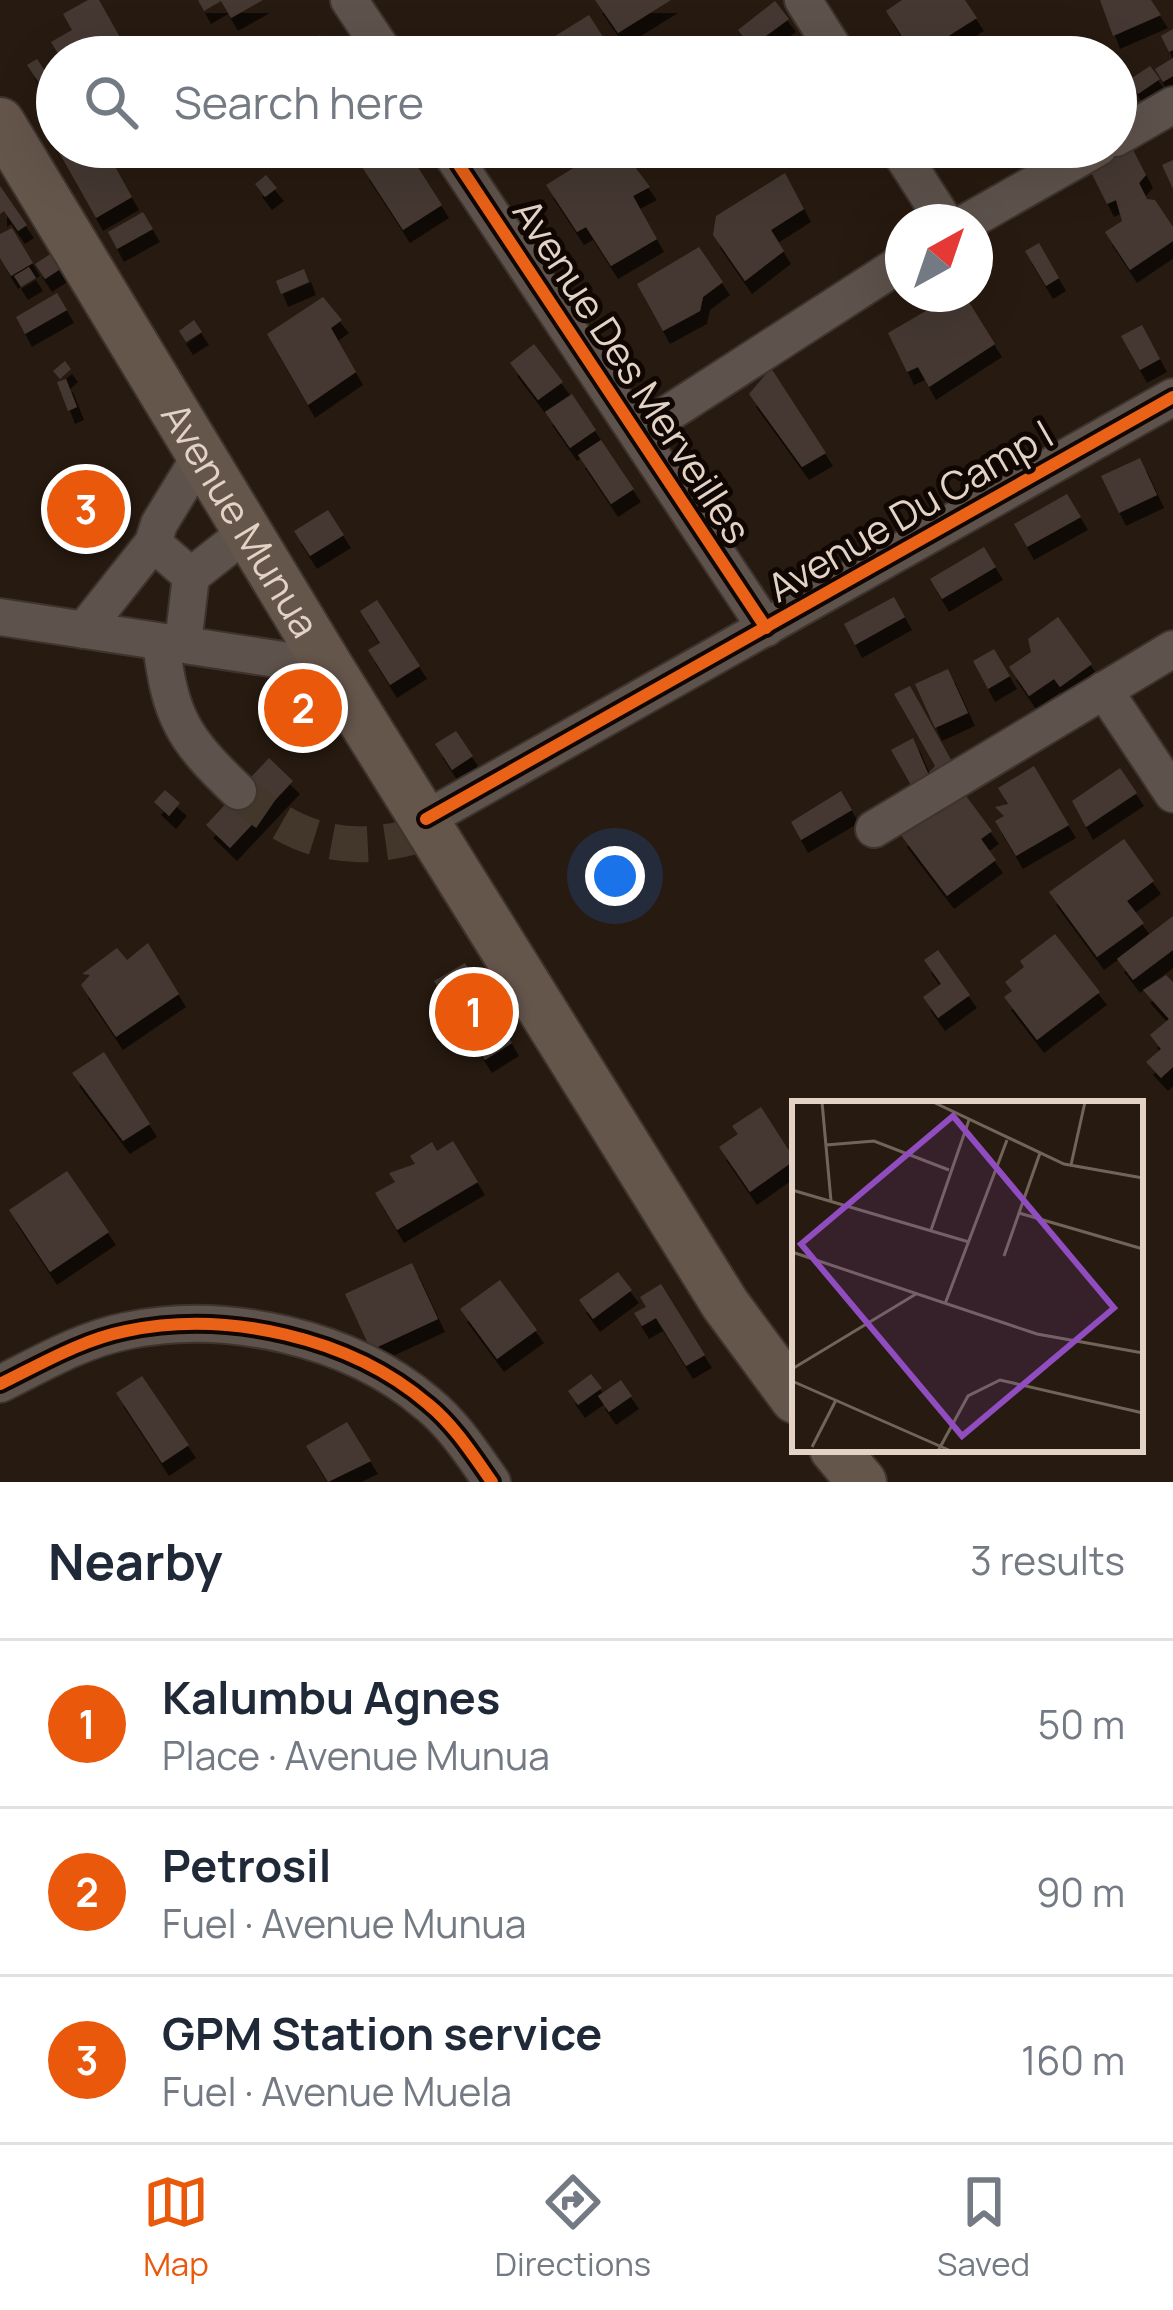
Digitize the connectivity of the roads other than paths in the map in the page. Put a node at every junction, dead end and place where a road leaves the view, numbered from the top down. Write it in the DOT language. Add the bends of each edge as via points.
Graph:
graph roads {
  1 [pos="349,0"];
  2 [pos="803,0"];
  3 [pos="373,36"];
  4 [pos="826,36"];
  5 [pos="1173,106"];
  6 [pos="0,122"];
  7 [pos="1137,126"];
  8 [pos="461,168"];
  9 [pos="910,168"];
  10 [pos="1063,168"];
  11 [pos="933,204"];
  12 [pos="993,207"];
  13 [pos="885,274"];
  14 [pos="1173,397"];
  15 [pos="638,433"];
  16 [pos="201,454"];
  17 [pos="247,532"];
  18 [pos="153,543"];
  19 [pos="191,576"];
  20 [pos="0,617"];
  21 [pos="766,628"];
  22 [pos="84,630"];
  23 [pos="172,643"];
  24 [pos="1173,649"];
  25 [pos="329,667"];
  26 [pos="1104,690"];
  27 [pos="238,791"];
  28 [pos="1173,794"];
  29 [pos="426,819"];
  30 [pos="874,829"];
  31 [pos="0,1384"];
  32 [pos="792,1395"];
  33 [pos="837,1452"];
  34 [pos="492,1482"];
  35 [pos="862,1482"];
  1 -- 3 [label="street"];
  2 -- 4 [label="street"];
  5 -- 7 [label="street"];
  6 -- 16 [label="main road, Avenue Munua"];
  8 -- 15 [label="street, Avenue Des Merveilles"];
  9 -- 11 [label="street"];
  10 -- 12 [label="street"];
  13 -- 15 [label="street"];
  14 -- 21 [label="street, Avenue Du Camp I"];
  15 -- 21 [label="street, Avenue Des Merveilles"];
  16 -- 17 [label="main road, Avenue Munua"];
  16 -- 18 [label="street"];
  17 -- 19 [label="street"];
  17 -- 25 [label="main road, Avenue Munua"];
  18 -- 19 [label="street"];
  18 -- 22 [label="street"];
  19 -- 23 [label="street"];
  20 -- 22 [label="street"];
  21 -- 29 [label="street, Avenue Du Camp I"];
  22 -- 23 [label="street"];
  23 -- 25 [label="street"];
  23 -- 27 [label="street" via="168,699 196,751"];
  24 -- 26 [label="street"];
  25 -- 29 [label="main road, Avenue Munua"];
  26 -- 28 [label="street"];
  26 -- 30 [label="street"];
  29 -- 32 [label="main road, Avenue Munua" via="725,1304"];
  31 -- 34 [label="street" via="124,1331 176,1323 258,1329 386,1374 429,1404"];
  33 -- 35 [label="main road"];
}
